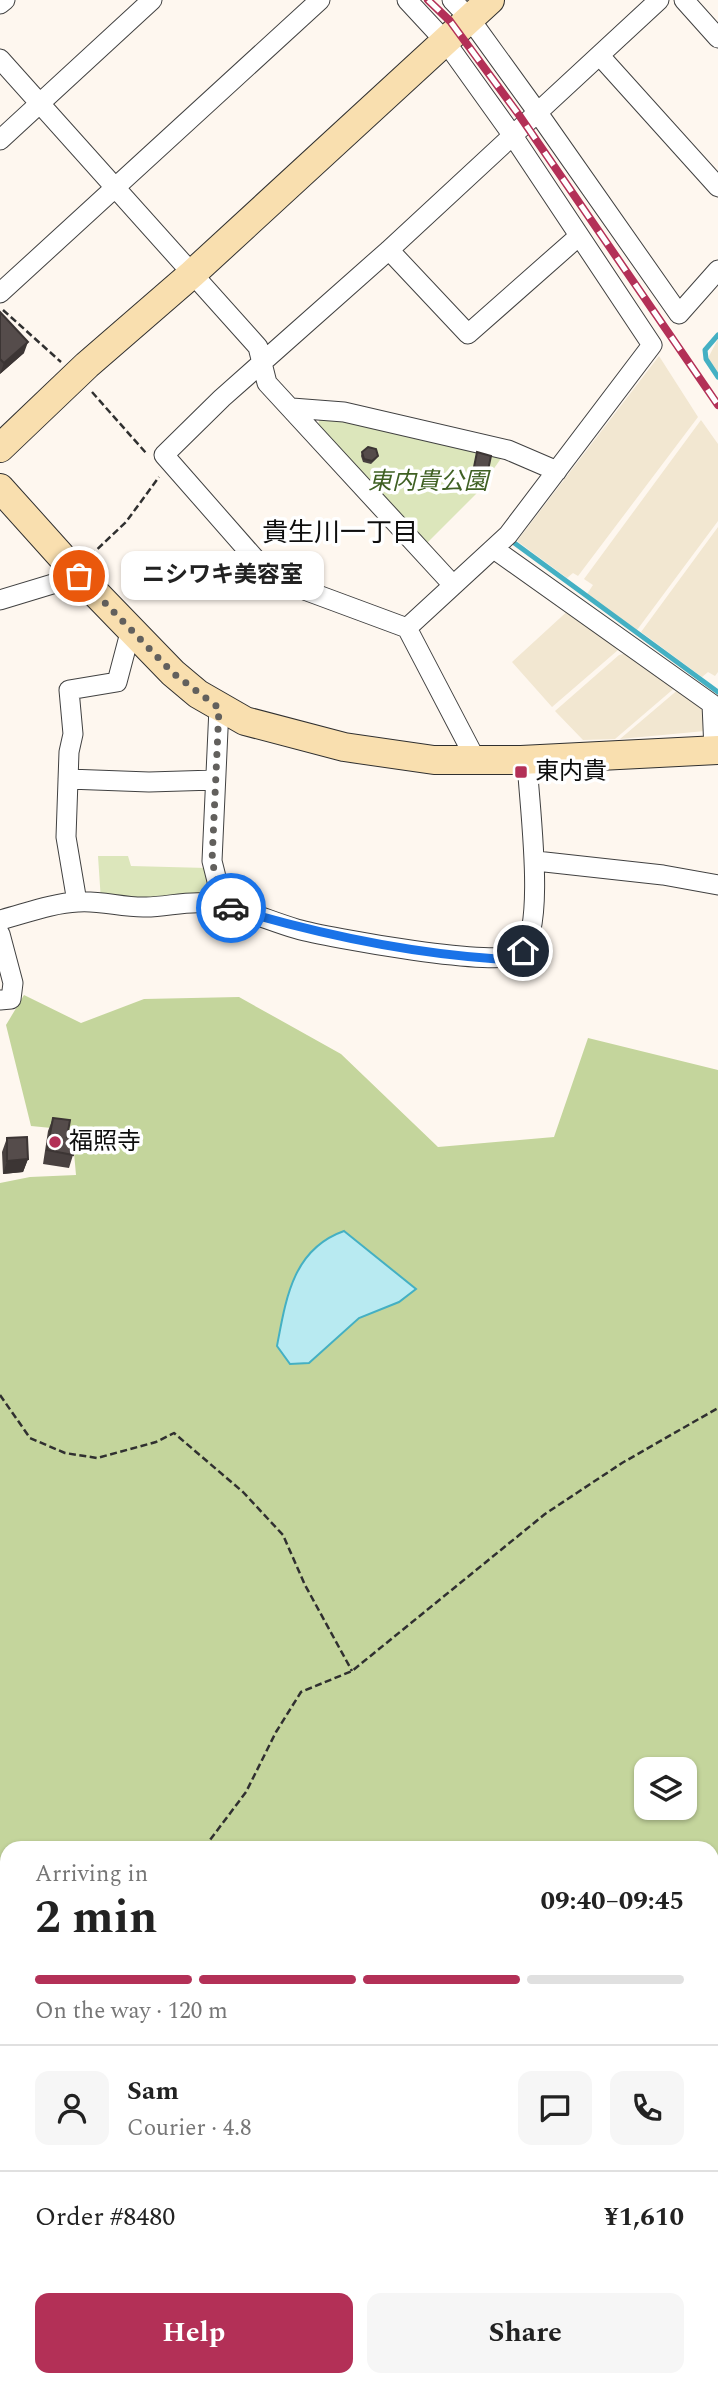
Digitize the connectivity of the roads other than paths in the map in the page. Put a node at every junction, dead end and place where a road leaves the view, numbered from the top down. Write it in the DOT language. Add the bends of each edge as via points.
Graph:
graph roads {
  1 [pos="5,0"];
  2 [pos="152,0"];
  3 [pos="320,0"];
  4 [pos="407,0"];
  5 [pos="490,0"];
  6 [pos="659,0"];
  7 [pos="684,0"];
  8 [pos="0,4"];
  9 [pos="461,10"];
  10 [pos="718,38"];
  11 [pos="445,41"];
  12 [pos="600,56"];
  13 [pos="0,59"];
  14 [pos="41,102"];
  15 [pos="538,113"];
  16 [pos="513,136"];
  17 [pos="0,139"];
  18 [pos="718,187"];
  19 [pos="115,188"];
  20 [pos="579,236"];
  21 [pos="389,250"];
  22 [pos="718,270"];
  23 [pos="192,274"];
  24 [pos="0,293"];
  25 [pos="262,363"];
  26 [pos="292,408"];
  27 [pos="0,448"];
  28 [pos="558,471"];
  29 [pos="0,488"];
  30 [pos="494,549"];
  31 [pos="76,573"];
  32 [pos="453,585"];
  33 [pos="0,600"];
  34 [pos="407,628"];
  35 [pos="131,629"];
  36 [pos="219,708"];
  37 [pos="716,750"];
  38 [pos="475,760"];
  39 [pos="527,760"];
  40 [pos="68,779"];
  41 [pos="215,780"];
  42 [pos="536,861"];
  43 [pos="718,885"];
  44 [pos="77,902"];
  45 [pos="228,907"];
  46 [pos="0,920"];
  47 [pos="0,934"];
  48 [pos="0,1000"];
  1 -- 8 [label="street"];
  2 -- 14 [label="street"];
  3 -- 19 [label="street"];
  4 -- 11 [label="street"];
  5 -- 9 [label="street"];
  6 -- 12 [label="street"];
  7 -- 10 [label="street"];
  9 -- 11 [label="street"];
  9 -- 15 [label="street"];
  11 -- 16 [label="street"];
  11 -- 23 [label="street"];
  12 -- 15 [label="street"];
  12 -- 18 [label="street"];
  13 -- 14 [label="street"];
  14 -- 17 [label="street"];
  14 -- 19 [label="street"];
  15 -- 16 [label="street"];
  15 -- 22 [label="street" via="679,314"];
  16 -- 20 [label="street"];
  16 -- 21 [label="street"];
  19 -- 23 [label="street"];
  19 -- 24 [label="street"];
  20 -- 21 [label="street" via="468,334"];
  20 -- 28 [label="street" via="652,345"];
  21 -- 25 [label="street"];
  23 -- 25 [label="street" via="258,347"];
  23 -- 27 [label="street"];
  25 -- 26 [label="street" via="267,383"];
  25 -- 34 [label="street" via="168,460 272,578"];
  26 -- 28 [label="street" via="344,412 508,450"];
  26 -- 32 [label="street"];
  28 -- 30 [label="street"];
  29 -- 31 [label="street"];
  30 -- 32 [label="street"];
  30 -- 37 [label="street" via="712,704"];
  31 -- 33 [label="street"];
  31 -- 35 [label="street"];
  32 -- 34 [label="street"];
  34 -- 38 [label="street"];
  35 -- 36 [label="street" via="173,673"];
  35 -- 40 [label="street" via="117,682 69,690 73,734"];
  36 -- 38 [label="street" via="273,730 344,747 435,760"];
  36 -- 41 [label="street"];
  37 -- 39 [label="street"];
  38 -- 39 [label="street"];
  39 -- 42 [label="street"];
  40 -- 41 [label="street"];
  40 -- 44 [label="street" via="66,837"];
  41 -- 45 [label="street" via="212,861"];
  42 -- 43 [label="street"];
  42 -- 45 [label="street" via="528,934 523,951 514,958 370,944 298,929"];
  44 -- 45 [label="street" via="146,907 205,902"];
  44 -- 46 [label="street"];
  47 -- 48 [label="street" via="13,983 11,999"];
}
